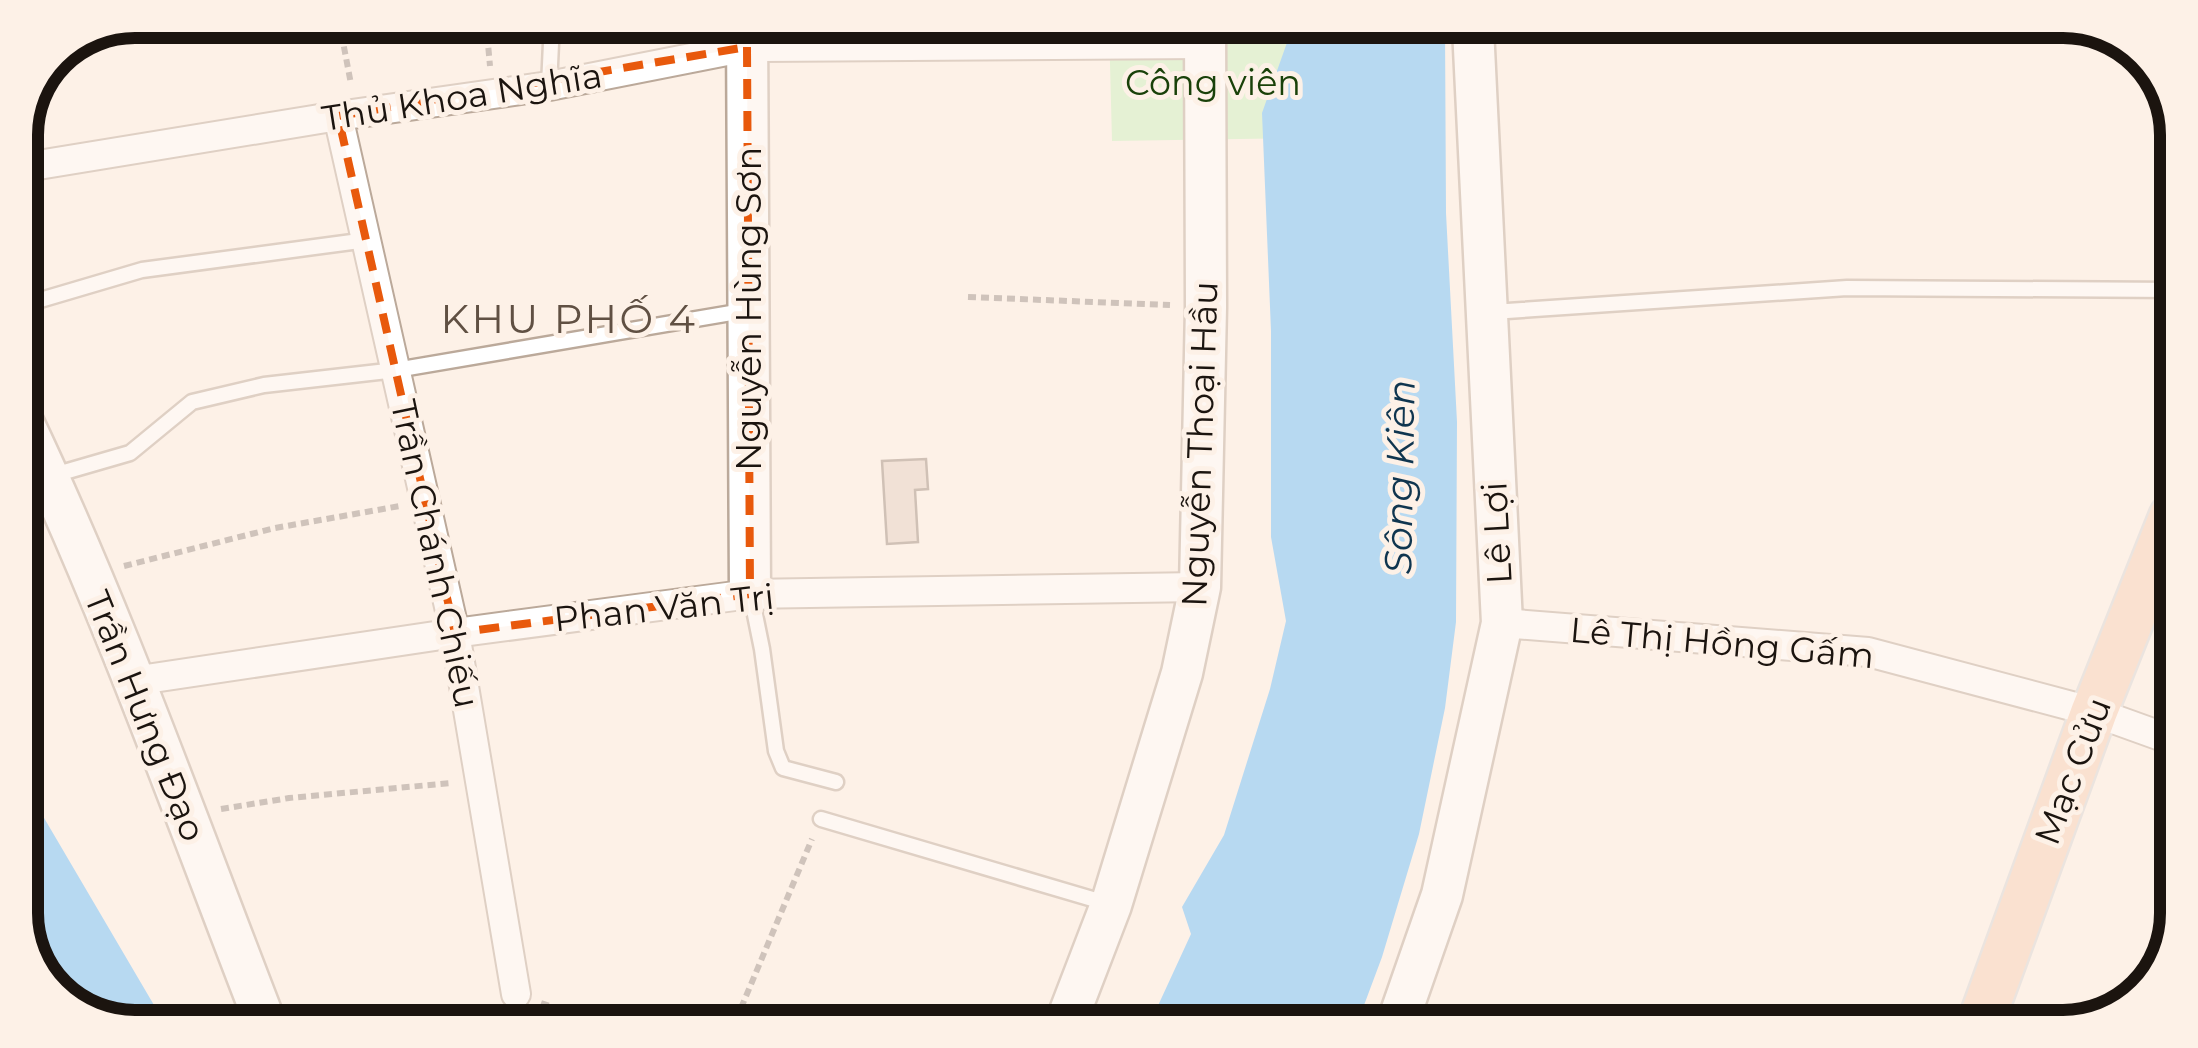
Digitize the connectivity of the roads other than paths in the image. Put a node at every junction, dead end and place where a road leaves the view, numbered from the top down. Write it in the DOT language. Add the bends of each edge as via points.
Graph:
graph roads {
  1 [pos="551,38"];
  2 [pos="739,38"];
  3 [pos="747,38"];
  4 [pos="1205,38"];
  5 [pos="1473,38"];
  6 [pos="549,86"];
  7 [pos="347,114"];
  8 [pos="38,165"];
  9 [pos="367,240"];
  10 [pos="2160,290"];
  11 [pos="38,301"];
  12 [pos="749,310"];
  13 [pos="1486,312"];
  14 [pos="396,370"];
  15 [pos="38,454"];
  16 [pos="49,477"];
  17 [pos="2160,547"];
  18 [pos="1200,588"];
  19 [pos="750,594"];
  20 [pos="1502,623"];
  21 [pos="455,632"];
  22 [pos="132,681"];
  23 [pos="2094,712"];
  24 [pos="2160,736"];
  25 [pos="836,782"];
  26 [pos="821,818"];
  27 [pos="1111,905"];
  28 [pos="516,994"];
  29 [pos="261,1010"];
  30 [pos="1071,1010"];
  31 [pos="1402,1010"];
  32 [pos="1986,1010"];
  1 -- 6 [label="lane"];
  2 -- 6 [label="street, Thủ Khoa Nghĩa"];
  3 -- 12 [label="street, Nguyễn Hùng Sơn"];
  4 -- 18 [label="street, Nguyễn Thoại Hầu"];
  5 -- 13 [label="street, Lê Lợi"];
  6 -- 7 [label="street, Thủ Khoa Nghĩa"];
  7 -- 8 [label="street, Thủ Khoa Nghĩa"];
  7 -- 9 [label="street, Trần Chánh Chiếu"];
  9 -- 11 [label="lane" via="142,270"];
  9 -- 14 [label="street, Trần Chánh Chiếu"];
  10 -- 13 [label="lane" via="1847,288"];
  12 -- 14 [label="lane"];
  12 -- 19 [label="street, Nguyễn Hùng Sơn"];
  13 -- 20 [label="street, Lê Lợi"];
  14 -- 16 [label="lane" via="264,385 192,402 130,453"];
  14 -- 21 [label="street, Trần Chánh Chiếu"];
  15 -- 16 [label="street, Trần Hưng Đạo"];
  16 -- 22 [label="street, Trần Hưng Đạo"];
  17 -- 23 [label="main road, Mạc Cửu"];
  18 -- 19 [label="street, Phan Văn Trị"];
  18 -- 27 [label="street, Nguyễn Thoại Hầu" via="1182,673"];
  19 -- 21 [label="street, Phan Văn Trị"];
  19 -- 25 [label="lane" via="783,768"];
  20 -- 23 [label="street, Lê Thị Hồng Gấm" via="1868,652"];
  20 -- 31 [label="street, Lê Lợi" via="1442,895"];
  21 -- 22 [label="street, Phan Văn Trị"];
  21 -- 28 [label="street, Trần Chánh Chiếu"];
  22 -- 29 [label="street, Trần Hưng Đạo"];
  23 -- 24 [label="street, Lê Thị Hồng Gấm"];
  23 -- 32 [label="main road, Mạc Cửu"];
  26 -- 27 [label="lane"];
  27 -- 30 [label="street, Nguyễn Thoại Hầu"];
}
